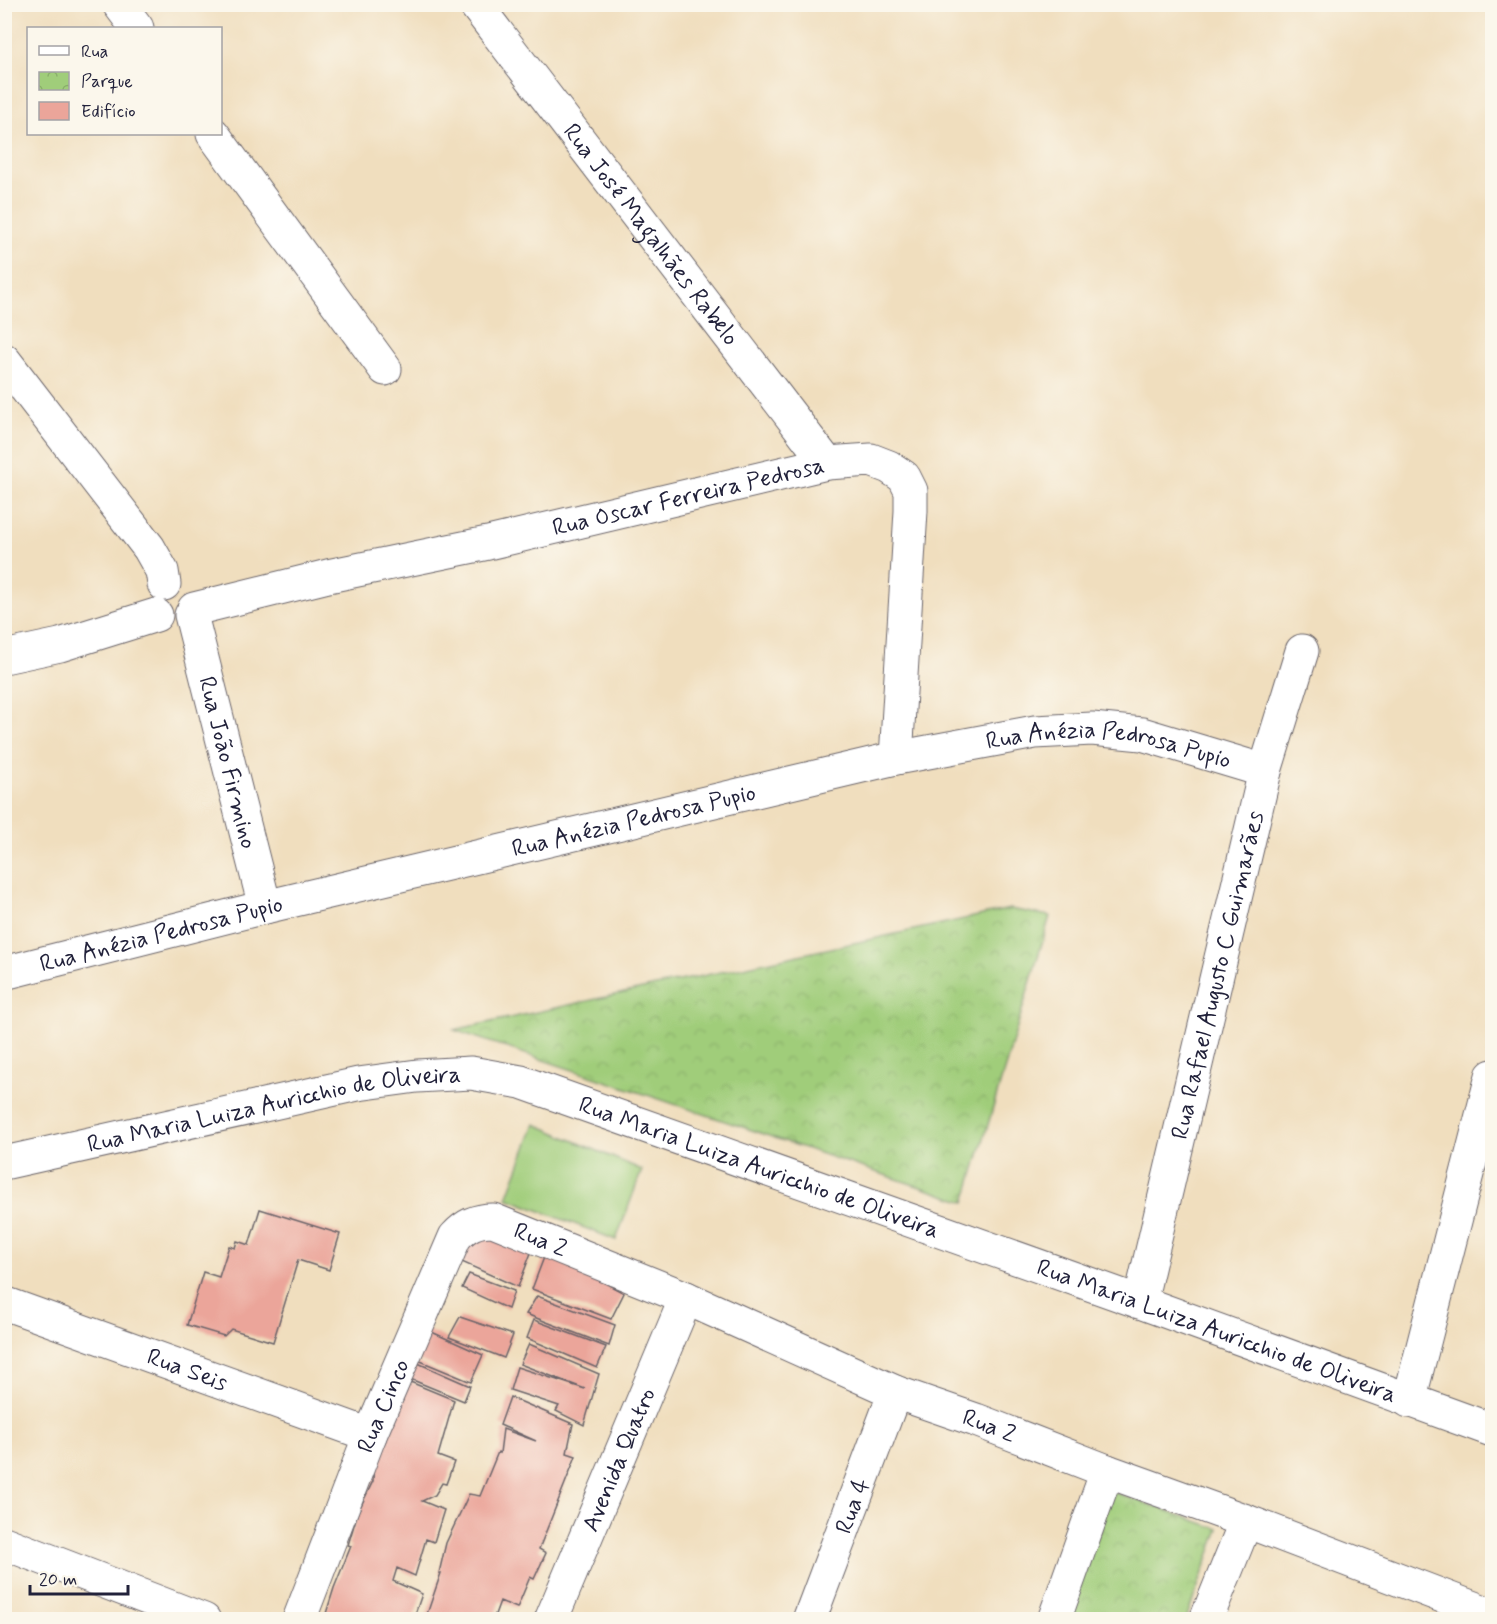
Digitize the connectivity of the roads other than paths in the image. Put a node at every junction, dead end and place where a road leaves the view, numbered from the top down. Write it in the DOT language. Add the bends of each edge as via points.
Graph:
graph roads {
  1 [pos="119,4"];
  2 [pos="475,4"];
  3 [pos="135,27"];
  4 [pos="214,135"];
  5 [pos="4,360"];
  6 [pos="385,369"];
  7 [pos="827,463"];
  8 [pos="160,599"];
  9 [pos="193,612"];
  10 [pos="1302,651"];
  11 [pos="4,657"];
  12 [pos="896,758"];
  13 [pos="1265,771"];
  14 [pos="266,907"];
  15 [pos="4,973"];
  16 [pos="1492,1076"];
  17 [pos="4,1163"];
  18 [pos="493,1220"];
  19 [pos="686,1298"];
  20 [pos="1140,1302"];
  21 [pos="4,1303"];
  22 [pos="895,1392"];
  23 [pos="1409,1401"];
  24 [pos="1492,1430"];
  25 [pos="370,1435"];
  26 [pos="1107,1471"];
  27 [pos="1246,1521"];
  28 [pos="4,1543"];
  29 [pos="1455,1611"];
  30 [pos="1492,1615"];
  31 [pos="204,1620"];
  32 [pos="299,1620"];
  33 [pos="551,1620"];
  34 [pos="809,1620"];
  35 [pos="1054,1620"];
  36 [pos="1206,1620"];
  1 -- 3 [label="street"];
  2 -- 7 [label="street, Rua José Magalhães Rabelo"];
  4 -- 6 [label="street"];
  5 -- 8 [label="street" via="149,548 162,571"];
  7 -- 9 [label="street, Rua Oscar Ferreira Pedrosa" via="488,543 328,576"];
  7 -- 12 [label="street, Rua Oscar Ferreira Pedrosa" via="871,460 903,477 911,491"];
  8 -- 9 [label="street, Rua João Firmino" via="178,582 194,595"];
  8 -- 11 [label="street" via="72,642"];
  9 -- 14 [label="street, Rua João Firmino"];
  10 -- 13 [label="street, Rua Rafael Augusto C Guimarães"];
  12 -- 13 [label="street, Rua Anézia Pedrosa Pupio" via="1035,732 1092,729 1142,734"];
  12 -- 14 [label="street, Rua Anézia Pedrosa Pupio"];
  13 -- 20 [label="street, Rua Rafael Augusto C Guimarães"];
  14 -- 15 [label="street, Rua Anézia Pedrosa Pupio"];
  16 -- 23 [label="street"];
  17 -- 20 [label="street, Rua Maria Luiza Auricchio de Oliveira" via="358,1084 471,1073 521,1082"];
  18 -- 19 [label="street, Rua 2"];
  18 -- 25 [label="street, Rua Cinco" via="473,1223 455,1237"];
  19 -- 22 [label="street, Rua 2"];
  19 -- 33 [label="street, Avenida Quatro"];
  20 -- 23 [label="street, Rua Maria Luiza Auricchio de Oliveira"];
  21 -- 25 [label="street, Rua Seis"];
  22 -- 26 [label="street, Rua 2"];
  22 -- 34 [label="street, Rua 4"];
  23 -- 24 [label="street, Rua Maria Luiza Auricchio de Oliveira"];
  25 -- 32 [label="street, Rua Cinco"];
  26 -- 27 [label="street, Rua 2"];
  26 -- 35 [label="street"];
  27 -- 29 [label="street, Rua 2"];
  27 -- 36 [label="street"];
  28 -- 31 [label="street"];
  29 -- 30 [label="street, Rua 2"];
}
